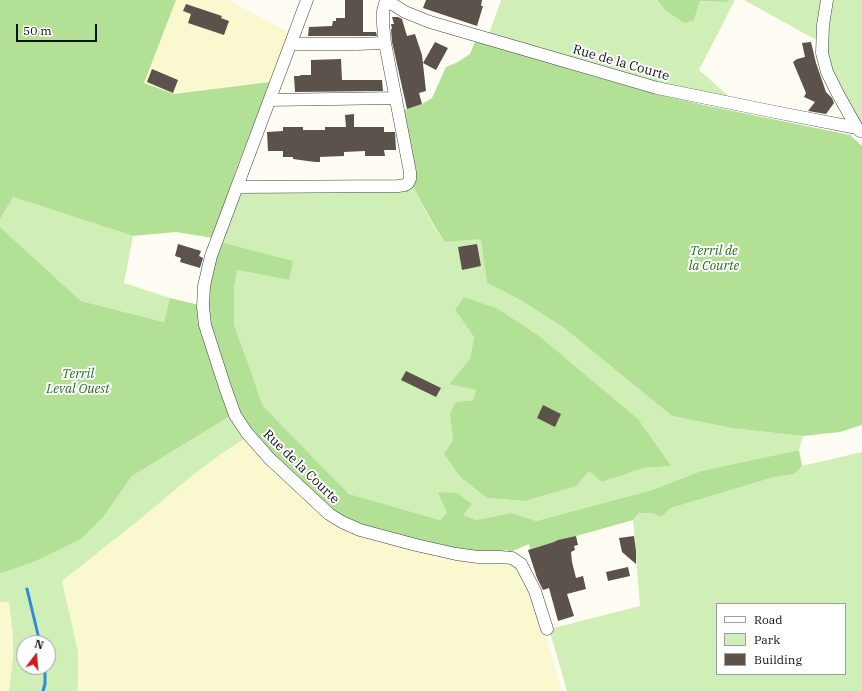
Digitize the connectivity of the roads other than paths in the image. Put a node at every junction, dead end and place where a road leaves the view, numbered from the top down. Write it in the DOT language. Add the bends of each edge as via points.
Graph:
graph roads {
  1 [pos="307,0"];
  2 [pos="386,0"];
  3 [pos="827,0"];
  4 [pos="385,43"];
  5 [pos="291,44"];
  6 [pos="396,98"];
  7 [pos="270,100"];
  8 [pos="859,130"];
  9 [pos="237,187"];
  10 [pos="547,629"];
  1 -- 5 [label="street, Rue de la Courte"];
  2 -- 4 [label="street, Rue de la Courte" via="383,11"];
  2 -- 8 [label="street, Rue de la Courte" via="405,12 430,22 657,88"];
  3 -- 8 [label="street" via="822,54 827,72"];
  4 -- 5 [label="street"];
  4 -- 6 [label="street, Rue de la Courte"];
  5 -- 7 [label="street, Rue de la Courte"];
  6 -- 7 [label="street"];
  6 -- 9 [label="street, Rue de la Courte" via="410,172 410,179 405,185"];
  7 -- 9 [label="street, Rue de la Courte"];
  9 -- 10 [label="street, Rue de la Courte" via="211,256 204,286 203,307 224,387 235,415 247,433 269,458 329,514 342,522 360,530 456,554 512,558 521,564 535,591"];
}
